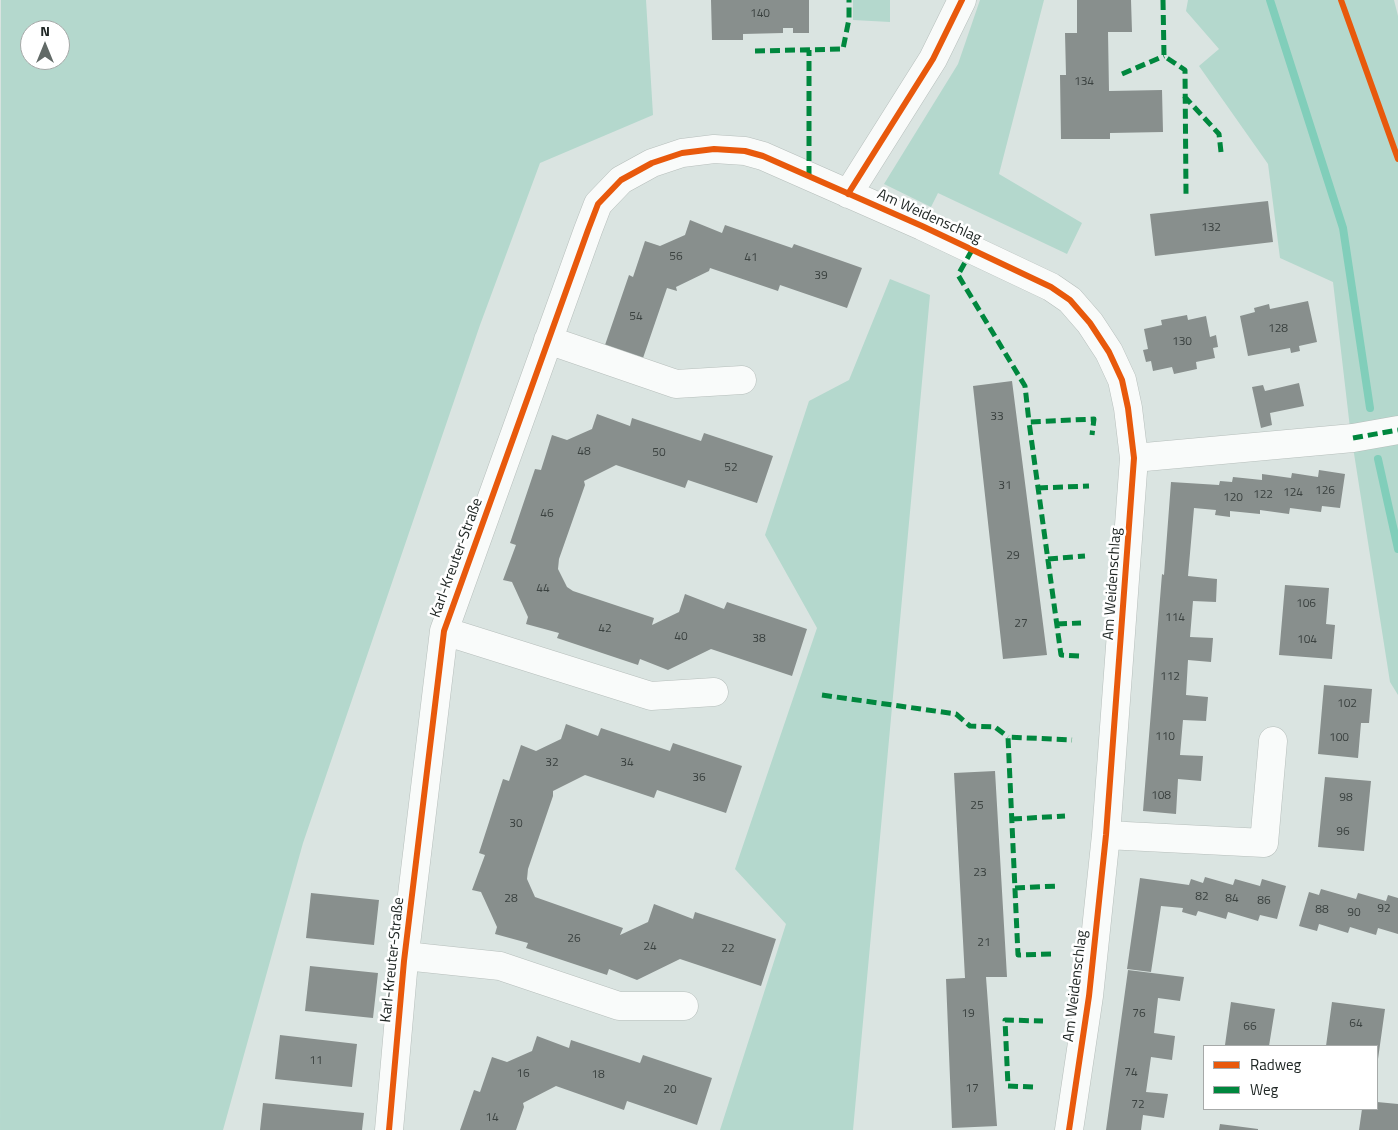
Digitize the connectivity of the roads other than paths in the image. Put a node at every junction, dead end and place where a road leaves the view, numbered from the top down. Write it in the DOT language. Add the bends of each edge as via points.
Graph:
graph roads {
  1 [pos="962,0"];
  2 [pos="745,151"];
  3 [pos="848,194"];
  4 [pos="548,340"];
  5 [pos="742,380"];
  6 [pos="1398,430"];
  7 [pos="1134,458"];
  8 [pos="444,631"];
  9 [pos="714,692"];
  10 [pos="1273,741"];
  11 [pos="1106,835"];
  12 [pos="405,956"];
  13 [pos="684,1006"];
  14 [pos="389,1130"];
  15 [pos="1069,1130"];
  1 -- 3 [label="street" via="933,59"];
  2 -- 3 [label="street, Am Weidenschlag"];
  2 -- 4 [label="street, Karl-Kreuter-Straße" via="714,148 682,153 652,163 621,180 598,204"];
  3 -- 7 [label="street, Am Weidenschlag" via="1051,287 1070,300 1109,352 1122,380"];
  4 -- 5 [label="street" via="676,384"];
  4 -- 8 [label="street, Karl-Kreuter-Straße"];
  6 -- 7 [label="street" via="1353,438"];
  7 -- 11 [label="street, Am Weidenschlag"];
  8 -- 9 [label="street, Karl-Kreuter-Straße" via="651,696"];
  8 -- 12 [label="street, Karl-Kreuter-Straße"];
  10 -- 11 [label="street" via="1264,843"];
  11 -- 15 [label="street, Am Weidenschlag" via="1089,996"];
  12 -- 13 [label="street, Karl-Kreuter-Straße" via="500,966 619,1006"];
  12 -- 14 [label="street, Karl-Kreuter-Straße"];
}
